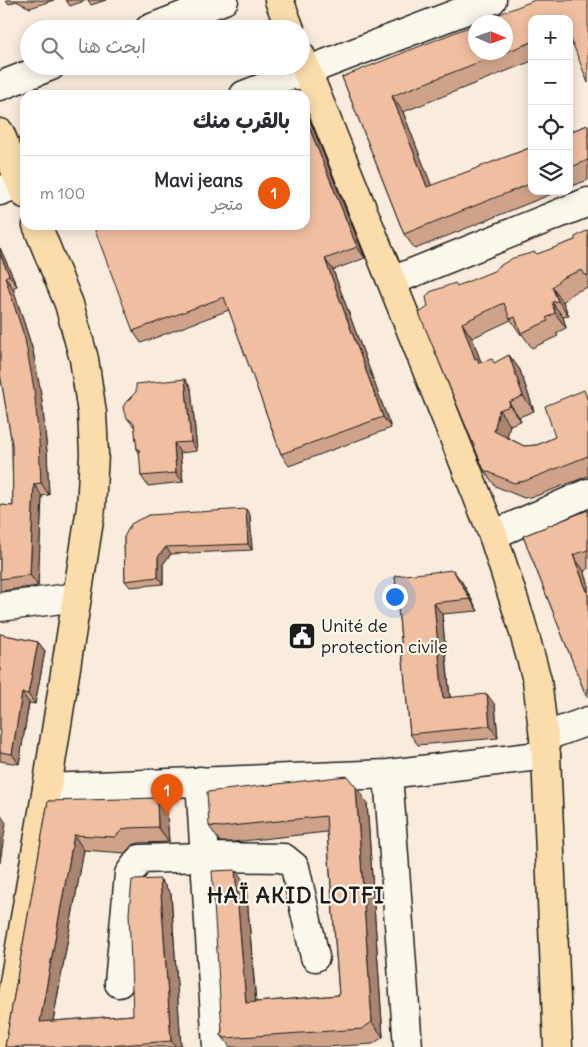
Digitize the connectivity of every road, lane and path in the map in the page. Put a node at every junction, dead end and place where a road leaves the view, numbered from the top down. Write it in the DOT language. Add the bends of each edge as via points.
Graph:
graph roads {
  1 [pos="224,0"];
  2 [pos="279,0"];
  3 [pos="492,0"];
  4 [pos="172,20"];
  5 [pos="287,20"];
  6 [pos="310,61"];
  7 [pos="28,75"];
  8 [pos="282,75"];
  9 [pos="309,75"];
  10 [pos="0,86"];
  11 [pos="253,90"];
  12 [pos="0,133"];
  13 [pos="18,187"];
  14 [pos="588,202"];
  15 [pos="39,230"];
  16 [pos="392,281"];
  17 [pos="588,494"];
  18 [pos="493,535"];
  19 [pos="77,597"];
  20 [pos="0,607"];
  21 [pos="588,721"];
  22 [pos="545,746"];
  23 [pos="388,774"];
  24 [pos="200,781"];
  25 [pos="47,788"];
  26 [pos="205,856"];
  27 [pos="315,957"];
  28 [pos="8,970"];
  29 [pos="119,983"];
  30 [pos="3,1047"];
  31 [pos="217,1047"];
  32 [pos="408,1047"];
  33 [pos="555,1047"];
  1 -- 4 [label="street"];
  2 -- 5 [label="main road"];
  3 -- 6 [label="street"];
  7 -- 10 [label="street"];
  8 -- 11 [label="street"];
  9 -- 16 [label="main road"];
  12 -- 13 [label="main road"];
  14 -- 16 [label="street"];
  15 -- 19 [label="main road" via="68,304 84,359 92,413 91,508"];
  16 -- 18 [label="main road"];
  17 -- 18 [label="street"];
  18 -- 22 [label="main road" via="537,680"];
  19 -- 20 [label="street"];
  19 -- 25 [label="main road"];
  21 -- 22 [label="street"];
  22 -- 23 [label="street"];
  22 -- 33 [label="main road"];
  23 -- 24 [label="street"];
  23 -- 32 [label="street"];
  24 -- 25 [label="street"];
  24 -- 26 [label="street"];
  25 -- 28 [label="main road"];
  26 -- 27 [label="street" via="284,858 295,867"];
  26 -- 29 [label="street" via="140,859 129,874"];
  26 -- 31 [label="street"];
  28 -- 30 [label="main road"];
}
